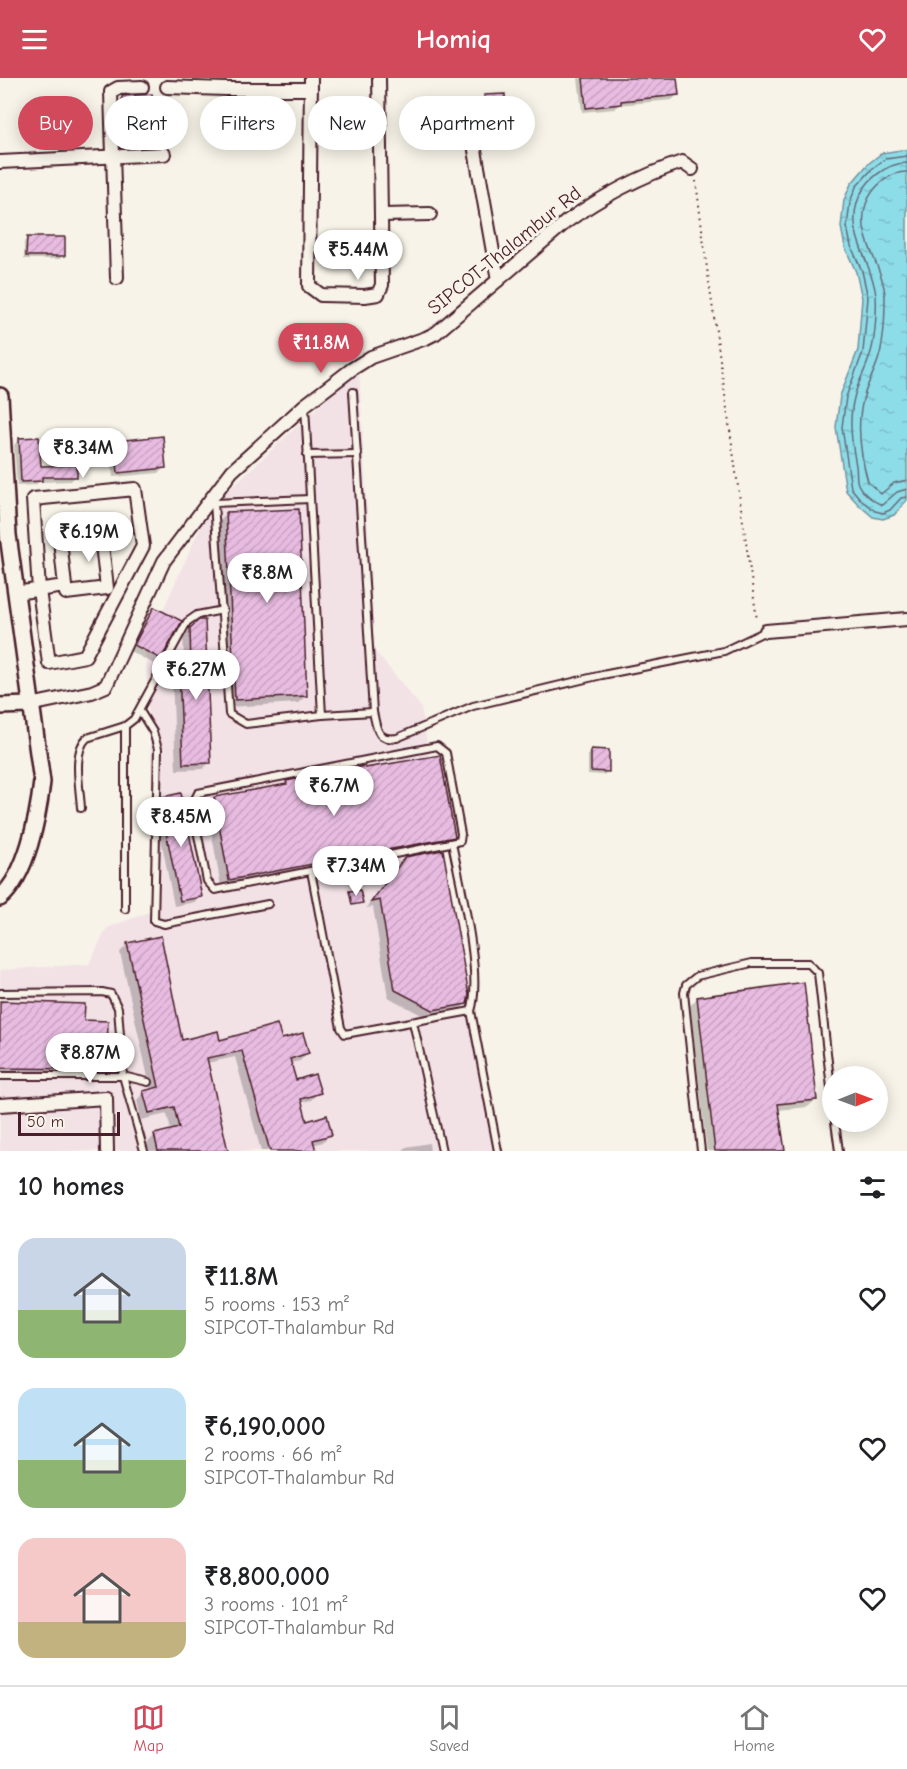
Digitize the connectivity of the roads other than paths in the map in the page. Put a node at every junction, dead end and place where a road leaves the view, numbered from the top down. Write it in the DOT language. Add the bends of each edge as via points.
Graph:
graph roads {
  1 [pos="379,78"];
  2 [pos="311,83"];
  3 [pos="142,87"];
  4 [pos="167,87"];
  5 [pos="475,150"];
  6 [pos="164,154"];
  7 [pos="113,156"];
  8 [pos="0,162"];
  9 [pos="692,169"];
  10 [pos="430,214"];
  11 [pos="382,215"];
  12 [pos="117,278"];
  13 [pos="498,280"];
  14 [pos="354,392"];
  15 [pos="0,396"];
  16 [pos="305,405"];
  17 [pos="358,454"];
  18 [pos="307,455"];
  19 [pos="310,499"];
  20 [pos="65,586"];
  21 [pos="39,590"];
  22 [pos="15,592"];
  23 [pos="223,610"];
  24 [pos="907,619"];
  25 [pos="766,631"];
  26 [pos="30,705"];
  27 [pos="0,706"];
  28 [pos="140,711"];
  29 [pos="373,712"];
  30 [pos="322,715"];
  31 [pos="125,726"];
  32 [pos="81,808"];
  33 [pos="452,843"];
  34 [pos="310,871"];
  35 [pos="0,898"];
  36 [pos="268,904"];
  37 [pos="125,909"];
  38 [pos="0,993"];
  39 [pos="471,1011"];
  40 [pos="413,1022"];
  41 [pos="828,1066"];
  42 [pos="0,1076"];
  43 [pos="123,1076"];
  44 [pos="148,1082"];
  45 [pos="0,1105"];
  46 [pos="837,1132"];
  47 [pos="107,1151"];
  48 [pos="144,1151"];
  49 [pos="442,1151"];
  50 [pos="498,1151"];
  51 [pos="701,1151"];
  52 [pos="839,1151"];
  1 -- 11 [label="street"];
  2 -- 4 [label="street" via="225,89"];
  2 -- 11 [label="street" via="309,286 314,292 378,294 382,285"];
  3 -- 7 [label="street" via="118,87 111,92"];
  5 -- 13 [label="street"];
  6 -- 7 [label="street"];
  7 -- 8 [label="street"];
  7 -- 12 [label="street"];
  9 -- 13 [label="street, SIPCOT-Thalambur Rd" via="682,162 665,168 587,207"];
  10 -- 11 [label="street"];
  13 -- 16 [label="street, SIPCOT-Thalambur Rd" via="436,333 371,357"];
  14 -- 17 [label="lane"];
  15 -- 22 [label="street"];
  16 -- 18 [label="lane"];
  16 -- 26 [label="street, SIPCOT-Thalambur Rd" via="232,471 164,561 106,686"];
  17 -- 18 [label="lane"];
  17 -- 29 [label="lane"];
  18 -- 19 [label="lane"];
  19 -- 23 [label="lane" via="214,503"];
  19 -- 30 [label="lane"];
  20 -- 20 [label="street" via="60,540 101,536 107,588 66,593"];
  20 -- 21 [label="street"];
  21 -- 21 [label="street" via="50,663 85,656 143,546 135,489 33,499"];
  21 -- 22 [label="street"];
  22 -- 26 [label="street"];
  23 -- 28 [label="lane" via="197,615 188,622"];
  23 -- 30 [label="lane" via="230,714 246,724"];
  24 -- 25 [label="street"];
  25 -- 29 [label="lane" via="724,651 473,706 397,738 383,738"];
  26 -- 27 [label="street, SIPCOT-Thalambur Rd"];
  26 -- 35 [label="street" via="42,782 38,815 15,882"];
  28 -- 31 [label="lane"];
  28 -- 36 [label="lane" via="158,749 154,921 164,924"];
  29 -- 30 [label="lane"];
  31 -- 32 [label="lane" via="82,742 78,753"];
  31 -- 37 [label="lane"];
  33 -- 34 [label="lane"];
  33 -- 34 [label="lane" via="460,842 461,834 446,753 437,746 198,793 192,805 207,881 215,890"];
  33 -- 39 [label="lane" via="471,941 475,998"];
  34 -- 40 [label="lane" via="340,1028 345,1034"];
  38 -- 43 [label="lane" via="111,994 118,1008"];
  39 -- 40 [label="lane"];
  39 -- 50 [label="lane"];
  40 -- 49 [label="lane"];
  41 -- 51 [label="lane" via="818,973 808,963 752,963 696,976 684,993"];
  42 -- 43 [label="lane"];
  43 -- 44 [label="lane"];
  43 -- 48 [label="lane"];
  45 -- 47 [label="street" via="106,1098"];
  46 -- 52 [label="lane"];
}
